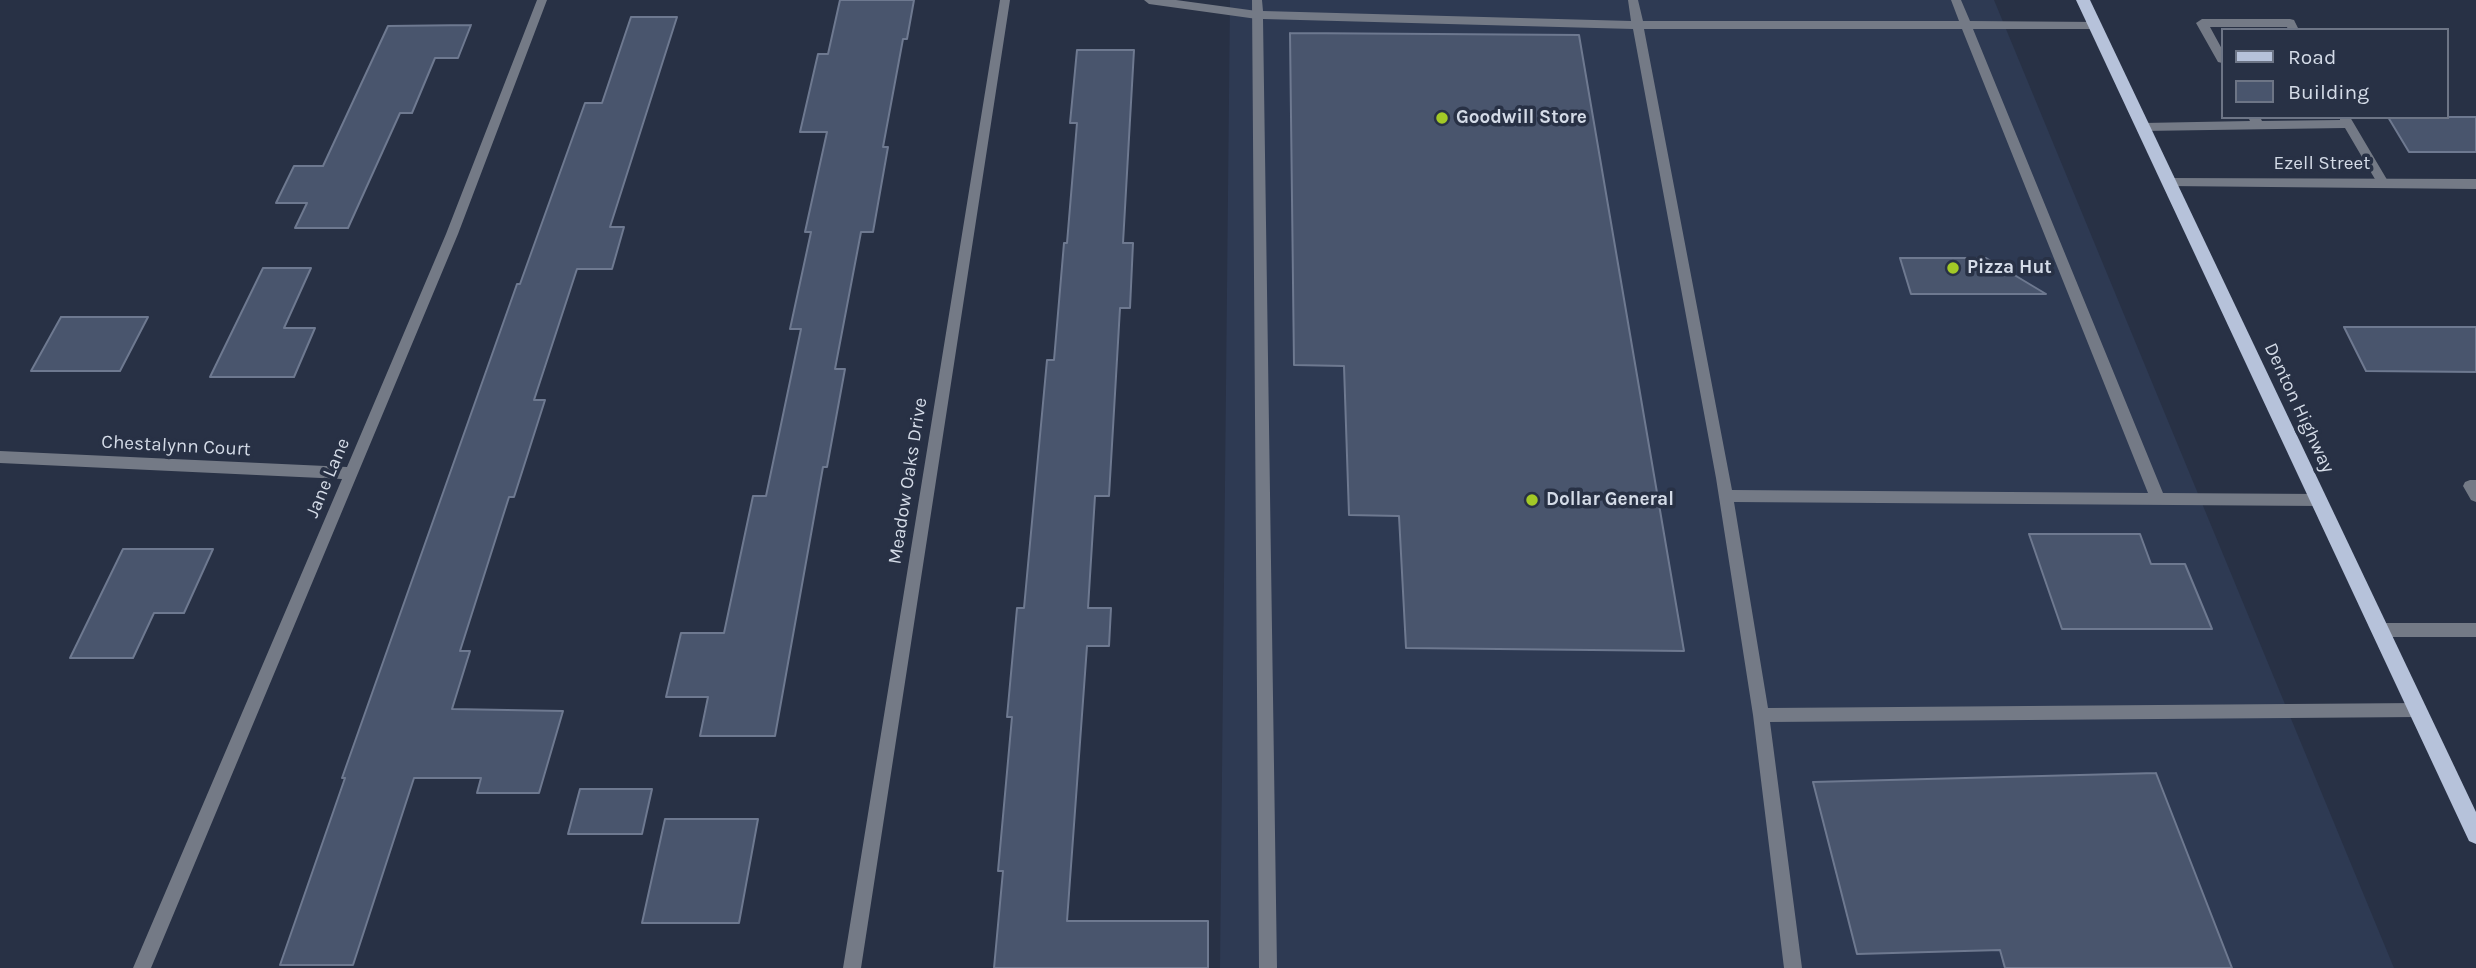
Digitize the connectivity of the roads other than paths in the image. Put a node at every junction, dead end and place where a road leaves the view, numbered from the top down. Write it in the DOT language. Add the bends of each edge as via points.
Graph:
graph roads {
  1 [pos="542,0"];
  2 [pos="1005,0"];
  3 [pos="1149,0"];
  4 [pos="1633,0"];
  5 [pos="1956,0"];
  6 [pos="2083,0"];
  7 [pos="1257,7"];
  8 [pos="1639,25"];
  9 [pos="1967,25"];
  10 [pos="2095,25"];
  11 [pos="2293,28"];
  12 [pos="2220,55"];
  13 [pos="2256,121"];
  14 [pos="2346,121"];
  15 [pos="2143,127"];
  16 [pos="2168,182"];
  17 [pos="2383,183"];
  18 [pos="2476,184"];
  19 [pos="0,457"];
  20 [pos="351,473"];
  21 [pos="2476,486"];
  22 [pos="1726,496"];
  23 [pos="2476,496"];
  24 [pos="2158,499"];
  25 [pos="2319,500"];
  26 [pos="2380,630"];
  27 [pos="2476,630"];
  28 [pos="2418,710"];
  29 [pos="1761,715"];
  30 [pos="2476,834"];
  31 [pos="142,968"];
  32 [pos="852,968"];
  33 [pos="1268,968"];
  34 [pos="1793,968"];
  1 -- 20 [label="street, Jane Lane" via="452,234"];
  2 -- 32 [label="street, Meadow Oaks Drive"];
  3 -- 7 [label="street"];
  4 -- 8 [label="street"];
  5 -- 9 [label="street"];
  6 -- 10 [label="main road, Denton Highway"];
  7 -- 8 [label="street"];
  7 -- 33 [label="street"];
  8 -- 9 [label="street"];
  8 -- 22 [label="street"];
  9 -- 10 [label="street"];
  9 -- 24 [label="street"];
  10 -- 15 [label="main road, Denton Highway"];
  11 -- 12 [label="street" via="2290,23 2202,23"];
  13 -- 14 [label="street"];
  13 -- 15 [label="street"];
  14 -- 17 [label="street"];
  15 -- 16 [label="main road, Denton Highway"];
  16 -- 17 [label="street, Ezell Street"];
  16 -- 25 [label="main road, Denton Highway"];
  17 -- 18 [label="street, Ezell Street"];
  19 -- 20 [label="street, Chestalynn Court"];
  20 -- 31 [label="street, Jane Lane"];
  21 -- 23 [label="street" via="2470,486"];
  22 -- 24 [label="street"];
  22 -- 29 [label="street"];
  24 -- 25 [label="street"];
  25 -- 26 [label="main road, Denton Highway"];
  26 -- 27 [label="street"];
  26 -- 28 [label="main road, Denton Highway"];
  28 -- 29 [label="street"];
  28 -- 30 [label="main road, Denton Highway"];
  29 -- 34 [label="street"];
}
